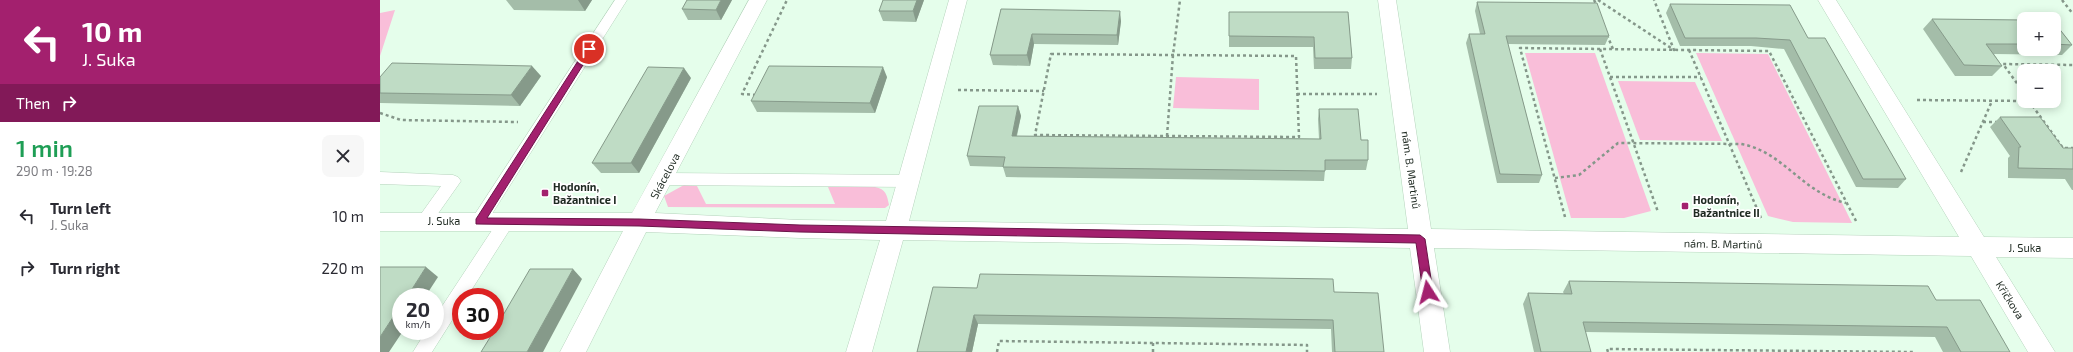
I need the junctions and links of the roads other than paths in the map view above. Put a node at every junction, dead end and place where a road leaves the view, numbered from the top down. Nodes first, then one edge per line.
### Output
1 (621, 0) edge
2 (758, 0) edge
3 (958, 0) edge
4 (1386, 0) edge
5 (1827, 0) edge
6 (380, 178) edge
7 (664, 179) junction
8 (909, 181) junction
9 (479, 221) junction
10 (380, 222) edge
11 (424, 222) junction
12 (506, 222) junction
13 (639, 222) junction
14 (895, 229) junction
15 (1420, 239) junction
16 (1977, 248) junction
17 (2073, 248) edge
18 (422, 352) edge
19 (573, 352) edge
20 (859, 352) edge
21 (1437, 352) edge
22 (2042, 352) edge

1 - 9 lane
2 - 7 street, Skácelova
3 - 8 street
4 - 15 street, nám. B. Martinů
5 - 16 street
6 - 11 lane
7 - 8 lane
7 - 13 street, Skácelova
8 - 14 street
9 - 11 street, J. Suka
9 - 12 street, J. Suka
10 - 11 street, J. Suka
12 - 13 street, J. Suka
12 - 18 lane
13 - 14 street, J. Suka
13 - 19 street, Skácelova
14 - 15 street, J. Suka
14 - 20 street
15 - 16 street, nám. B. Martinů
15 - 21 street
16 - 17 street, J. Suka
16 - 22 street, Křičkova

